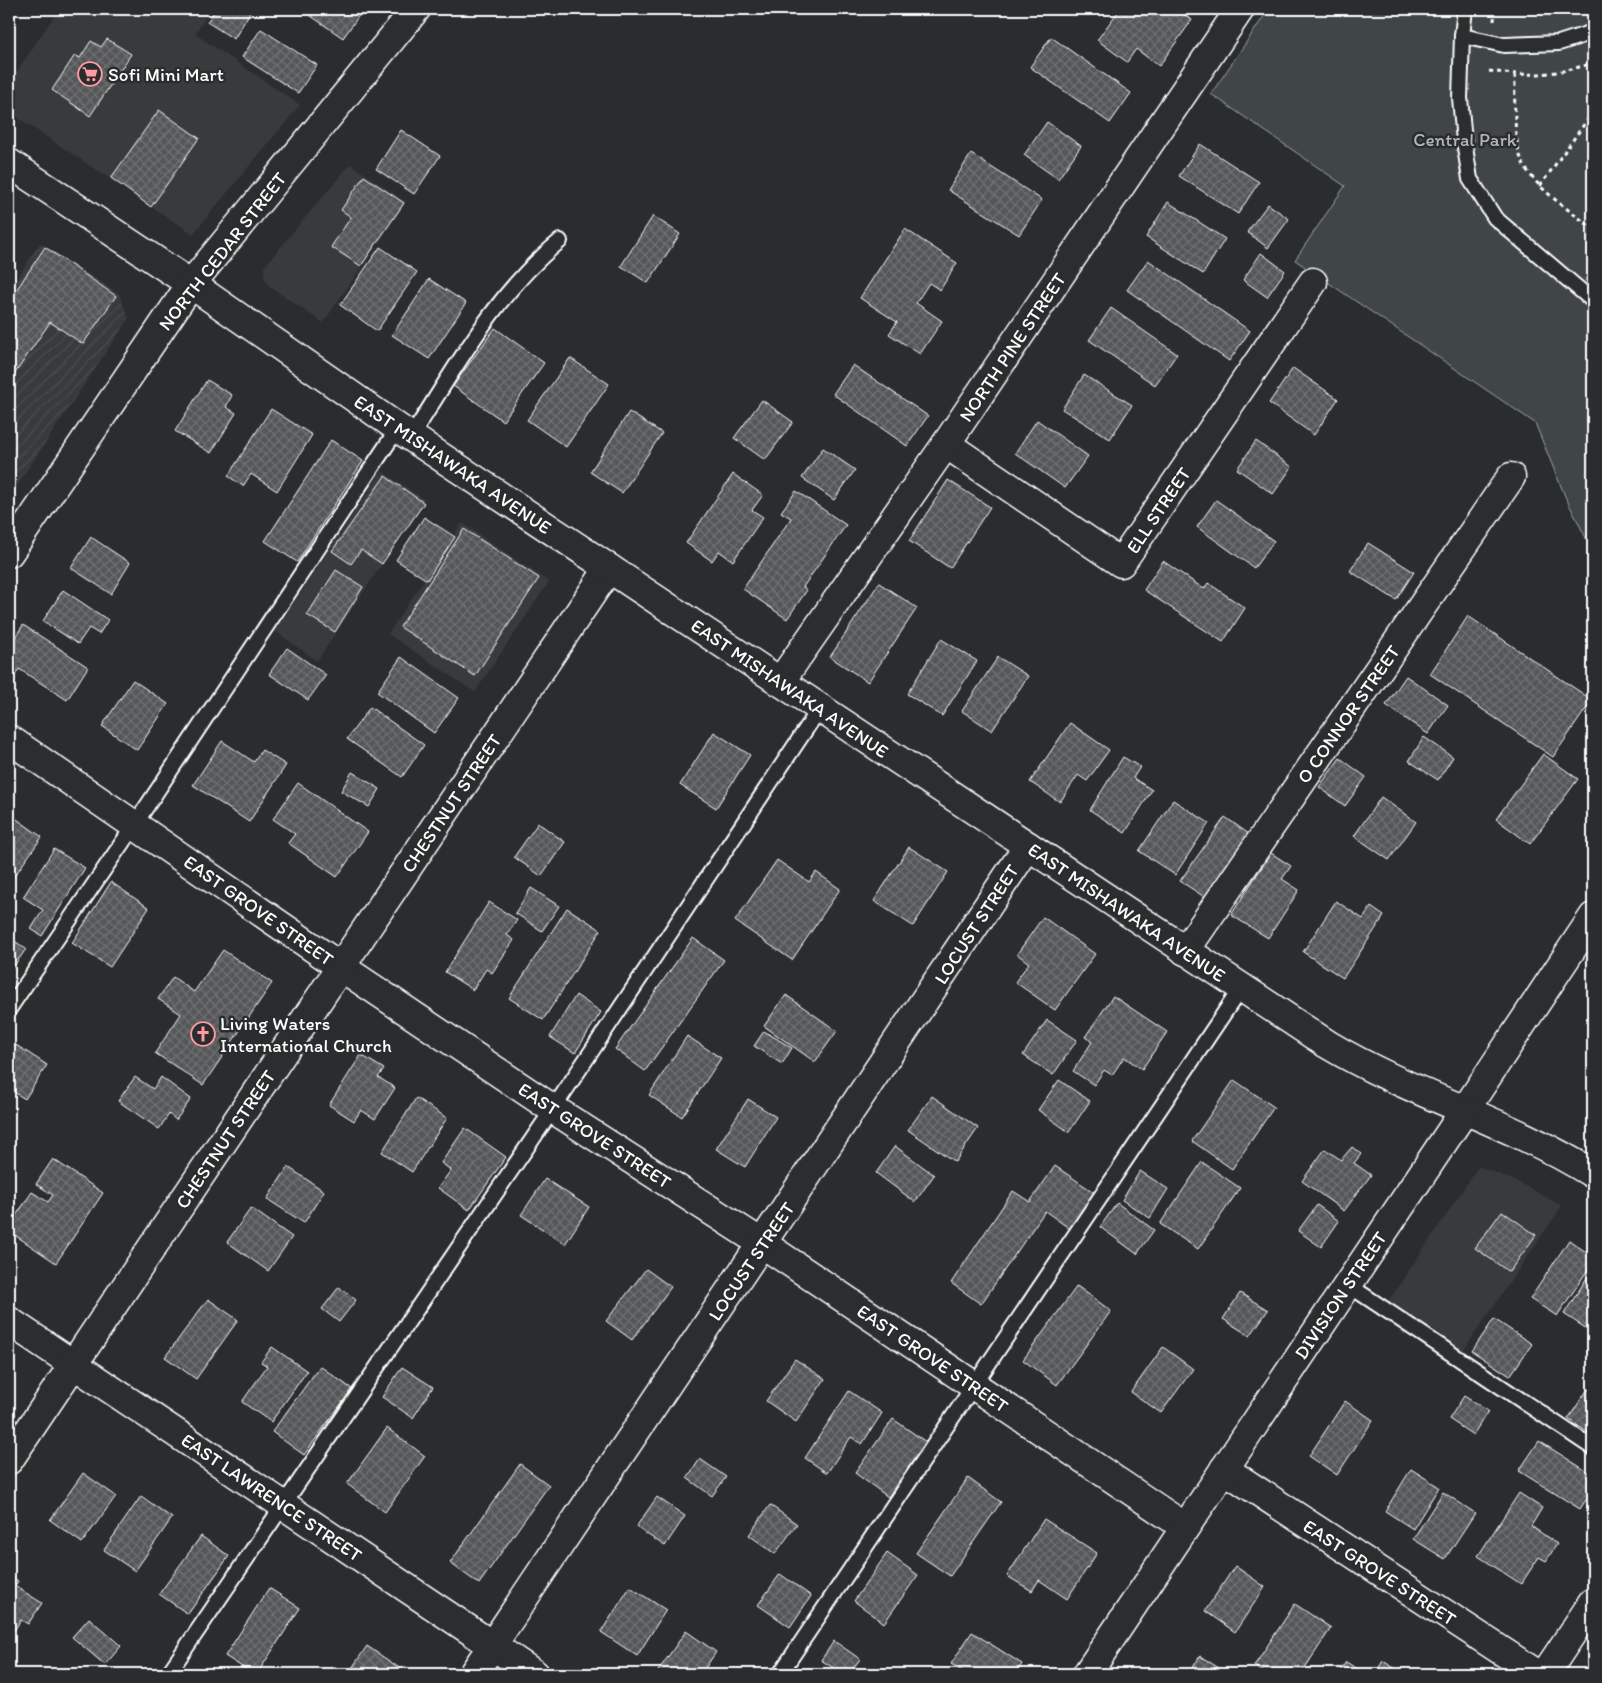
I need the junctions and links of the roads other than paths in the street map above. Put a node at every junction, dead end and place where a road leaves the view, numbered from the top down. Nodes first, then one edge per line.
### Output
1 (416, 9) edge
2 (1240, 9) edge
3 (1465, 9) edge
4 (1593, 32) edge
5 (1462, 36) junction
6 (9, 163) edge
7 (560, 241) dead end
8 (1313, 282) dead end
9 (191, 284) junction
10 (1593, 301) edge
11 (405, 433) junction
12 (946, 444) junction
13 (1511, 477) dead end
14 (9, 554) edge
15 (609, 568) junction
16 (780, 682) junction
17 (820, 708) junction
18 (9, 738) edge
19 (135, 824) junction
20 (1028, 846) junction
21 (1593, 917) edge
22 (1185, 951) junction
23 (341, 967) junction
24 (1241, 988) junction
25 (9, 1009) edge
26 (553, 1109) junction
27 (1465, 1110) junction
28 (1593, 1174) edge
29 (763, 1244) junction
30 (1347, 1284) junction
31 (9, 1321) edge
32 (73, 1364) junction
33 (972, 1385) junction
34 (1593, 1448) edge
35 (9, 1460) edge
36 (1224, 1469) junction
37 (283, 1504) junction
38 (1185, 1527) junction
39 (1593, 1602) edge
40 (492, 1645) junction
41 (1095, 1672) edge
42 (168, 1674) edge
43 (473, 1674) edge
44 (536, 1674) edge
45 (780, 1674) edge
46 (1537, 1674) edge
47 (1545, 1674) edge

1 - 9 street, NORTH CEDAR STREET
2 - 12 street, NORTH PINE STREET
3 - 5 lane
4 - 5 lane
5 - 10 lane
6 - 9 street, EAST MISHAWAKA AVENUE
7 - 11 lane
8 - 12 street, ELL STREET
9 - 11 street, EAST MISHAWAKA AVENUE
9 - 14 street, NORTH CEDAR STREET
11 - 15 street, EAST MISHAWAKA AVENUE
11 - 19 lane
12 - 16 street, NORTH PINE STREET
13 - 22 street, O CONNOR STREET
15 - 16 street, EAST MISHAWAKA AVENUE
15 - 23 street, CHESTNUT STREET
16 - 17 street, EAST MISHAWAKA AVENUE
17 - 20 street, EAST MISHAWAKA AVENUE
17 - 26 lane
18 - 19 street, EAST GROVE STREET
19 - 23 street, EAST GROVE STREET
19 - 25 lane
20 - 22 street, EAST MISHAWAKA AVENUE
20 - 29 street, LOCUST STREET
21 - 27 street, DIVISION STREET
22 - 24 street, EAST MISHAWAKA AVENUE
23 - 26 street, EAST GROVE STREET
23 - 32 street, CHESTNUT STREET
24 - 27 street, EAST MISHAWAKA AVENUE
24 - 33 lane
26 - 29 street, EAST GROVE STREET
26 - 37 lane
27 - 28 street, EAST MISHAWAKA AVENUE
27 - 30 street, DIVISION STREET
29 - 33 street, EAST GROVE STREET
29 - 40 street, LOCUST STREET
30 - 34 lane
30 - 36 street, DIVISION STREET
31 - 32 street, EAST LAWRENCE STREET
32 - 35 street, CHESTNUT STREET
32 - 37 street, EAST LAWRENCE STREET
33 - 38 street, EAST GROVE STREET
33 - 45 lane
36 - 38 street, DIVISION STREET
36 - 46 street, EAST GROVE STREET
37 - 40 street, EAST LAWRENCE STREET
37 - 42 lane
38 - 41 street, DIVISION STREET
39 - 47 street
40 - 43 street, LOCUST STREET
40 - 44 street, EAST LAWRENCE STREET

